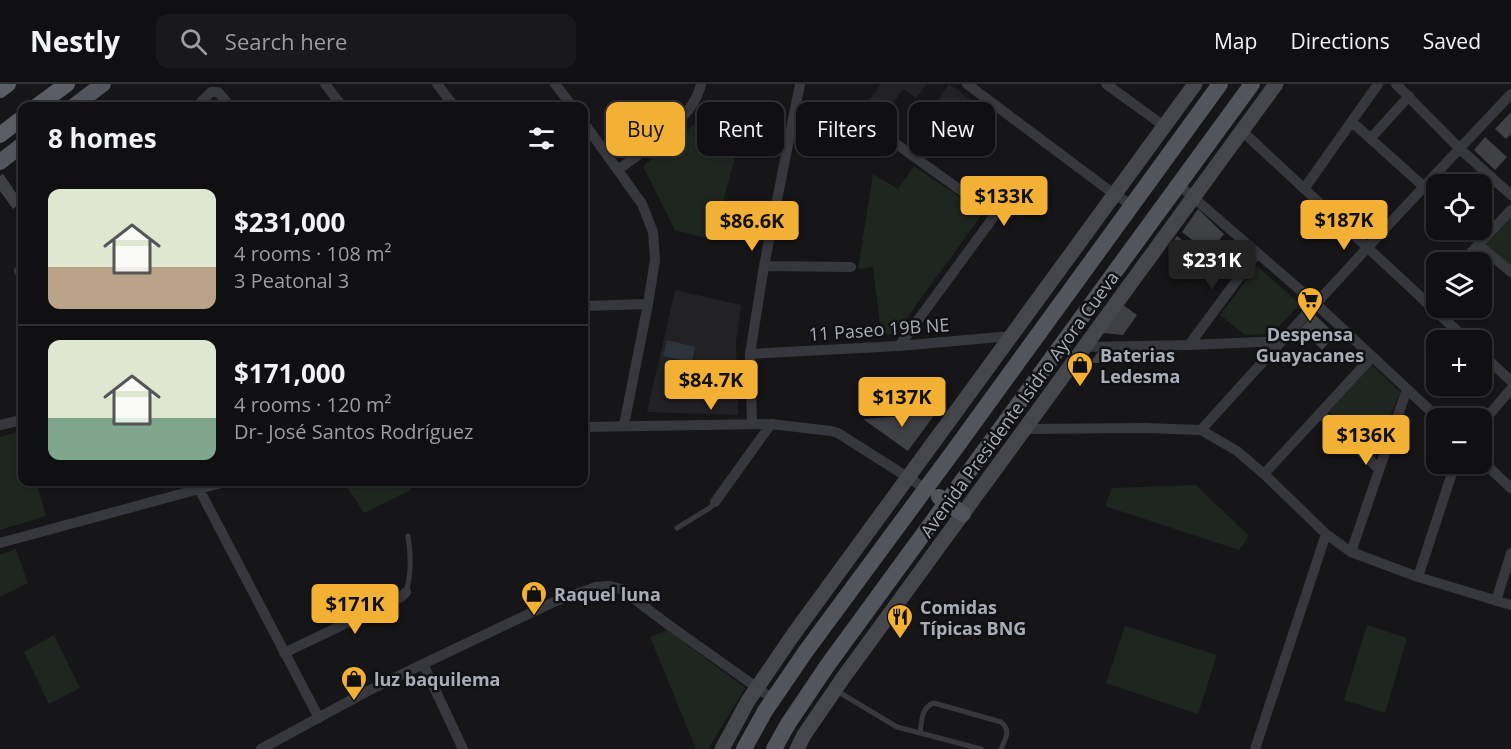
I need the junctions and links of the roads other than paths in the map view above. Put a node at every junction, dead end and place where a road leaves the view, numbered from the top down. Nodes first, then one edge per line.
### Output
1 (8, 84) edge
2 (67, 84) edge
3 (103, 84) edge
4 (325, 84) edge
5 (437, 84) edge
6 (555, 84) edge
7 (700, 84) edge
8 (800, 84) edge
9 (967, 84) edge
10 (1106, 84) edge
11 (1195, 84) edge
12 (1220, 84) edge
13 (1252, 84) edge
14 (1276, 84) edge
15 (1378, 84) edge
16 (1396, 84) edge
17 (0, 90) edge
18 (1511, 94) edge
19 (1409, 96) junction
20 (43, 102) edge
21 (80, 102) edge
22 (201, 102) edge
23 (227, 102) edge
24 (339, 102) edge
25 (451, 102) edge
26 (569, 102) edge
27 (18, 121) edge
28 (1352, 122) junction
29 (1164, 126) junction
30 (588, 129) edge
31 (1242, 131) junction
32 (0, 135) edge
33 (1371, 138) junction
34 (897, 144) edge
35 (1459, 148) junction
36 (18, 149) edge
37 (0, 162) edge
38 (618, 170) junction
39 (1179, 185) junction
40 (1423, 186) junction
41 (1304, 189) junction
42 (1114, 194) junction
43 (1511, 195) edge
44 (1193, 198) junction
45 (1132, 206) junction
46 (1511, 210) edge
47 (1479, 245) junction
48 (1368, 247) junction
49 (1472, 252) edge
50 (1257, 253) junction
51 (764, 266) junction
52 (851, 267) dead end
53 (1511, 272) edge
54 (1425, 302) joint
55 (1315, 303) junction
56 (648, 304) junction
57 (588, 306) edge
58 (1456, 330) edge
59 (1011, 336) junction
60 (1281, 341) junction
61 (1189, 345) junction
62 (899, 346) junction
63 (1085, 346) junction
64 (750, 354) junction
65 (1372, 357) junction
66 (1492, 363) edge
67 (1511, 381) edge
68 (1407, 389) junction
69 (1511, 389) edge
70 (1427, 408) edge
71 (1492, 411) edge
72 (1320, 413) junction
73 (18, 421) edge
74 (752, 424) junction
75 (771, 424) junction
76 (0, 425) edge
77 (624, 425) junction
78 (588, 427) edge
79 (1025, 429) junction
80 (1202, 430) junction
81 (955, 449) junction
82 (1380, 470) junction
83 (1492, 470) edge
84 (1264, 474) junction
85 (1452, 474) edge
86 (908, 477) junction
87 (210, 486) edge
88 (1511, 488) edge
89 (199, 489) junction
90 (926, 489) junction
91 (715, 502) joint
92 (946, 503) junction
93 (963, 514) junction
94 (676, 528) dead end
95 (1326, 534) junction
96 (408, 536) dead end
97 (0, 543) edge
98 (1351, 552) junction
99 (1511, 553) edge
100 (1418, 577) junction
101 (406, 592) joint
102 (1496, 601) junction
103 (1511, 605) edge
104 (284, 653) junction
105 (423, 664) junction
106 (756, 688) junction
107 (835, 690) junction
108 (773, 699) junction
109 (319, 718) junction
110 (920, 733) junction
111 (261, 749) edge
112 (463, 749) edge
113 (722, 749) edge
114 (744, 749) edge
115 (774, 749) edge
116 (797, 749) edge
117 (981, 749) edge
118 (1001, 749) edge
119 (1255, 749) edge

1 - 17 highway
2 - 20 highway
3 - 21 main road
4 - 24 street
5 - 25 street
6 - 26 street
7 - 38 street
8 - 51 street
9 - 42 street
10 - 29 street
11 - 29 main road
12 - 45 main road, Avenida Presidente Isidro Ayora Cueva
13 - 39 main road, Avenida Presidente Isidro Ayora Cueva
14 - 31 main road, Avenida Presidente Isidro Ayora Cueva
15 - 28 street
16 - 19 street
18 - 35 street
19 - 33 street
19 - 35 street
22 - 23 street
27 - 32 highway
28 - 33 street
28 - 41 street
29 - 42 main road
30 - 38 street
31 - 41 street
31 - 44 main road, Avenida Presidente Isidro Ayora Cueva
33 - 40 street
34 - 62 street
35 - 40 street
35 - 43 street
36 - 37 main road
38 - 56 street
39 - 44 street
39 - 92 main road, Avenida Presidente Isidro Ayora Cueva
40 - 48 street
41 - 48 street
42 - 45 street
42 - 59 main road
44 - 50 street
44 - 63 main road, Avenida Presidente Isidro Ayora Cueva
45 - 81 main road, Avenida Presidente Isidro Ayora Cueva
46 - 47 street
47 - 49 street
47 - 53 street
48 - 54 street
48 - 55 street
50 - 55 street
50 - 61 street
51 - 52 street
51 - 64 street
54 - 58 street
55 - 60 street
55 - 65 street
56 - 57 street
56 - 77 street
59 - 62 street, 11 Paseo 19B NE
59 - 86 main road
60 - 61 street
60 - 80 street
61 - 63 street
62 - 64 street, 11 Paseo 19B NE
63 - 79 main road, Avenida Presidente Isidro Ayora Cueva
64 - 74 street
65 - 68 street
65 - 72 street
66 - 67 street
68 - 70 street
68 - 82 street
69 - 71 street
72 - 82 street
72 - 84 street
73 - 76 street
74 - 75 street
74 - 77 street
75 - 86 street
75 - 91 street
77 - 78 street
79 - 80 street
79 - 93 main road, Avenida Presidente Isidro Ayora Cueva
80 - 84 street
81 - 90 main road, Avenida Presidente Isidro Ayora Cueva
81 - 92 main road
82 - 98 street
83 - 88 street
84 - 95 street
85 - 100 street
86 - 90 street
86 - 106 main road
87 - 89 street
89 - 97 street
89 - 104 street
90 - 108 main road, Avenida Presidente Isidro Ayora Cueva
91 - 94 lane
92 - 93 main road
92 - 115 main road, Avenida Presidente Isidro Ayora Cueva
93 - 107 main road, Avenida Presidente Isidro Ayora Cueva
95 - 98 street
95 - 119 street
96 - 101 lane
98 - 100 street
99 - 102 street
100 - 102 street
101 - 104 street
102 - 103 street
104 - 109 street
105 - 106 street
105 - 109 street
105 - 112 street
106 - 108 street
106 - 113 main road
107 - 110 lane
107 - 116 main road, Avenida Presidente Isidro Ayora Cueva
108 - 114 main road, Avenida Presidente Isidro Ayora Cueva
109 - 111 street
110 - 117 lane
110 - 118 lane

